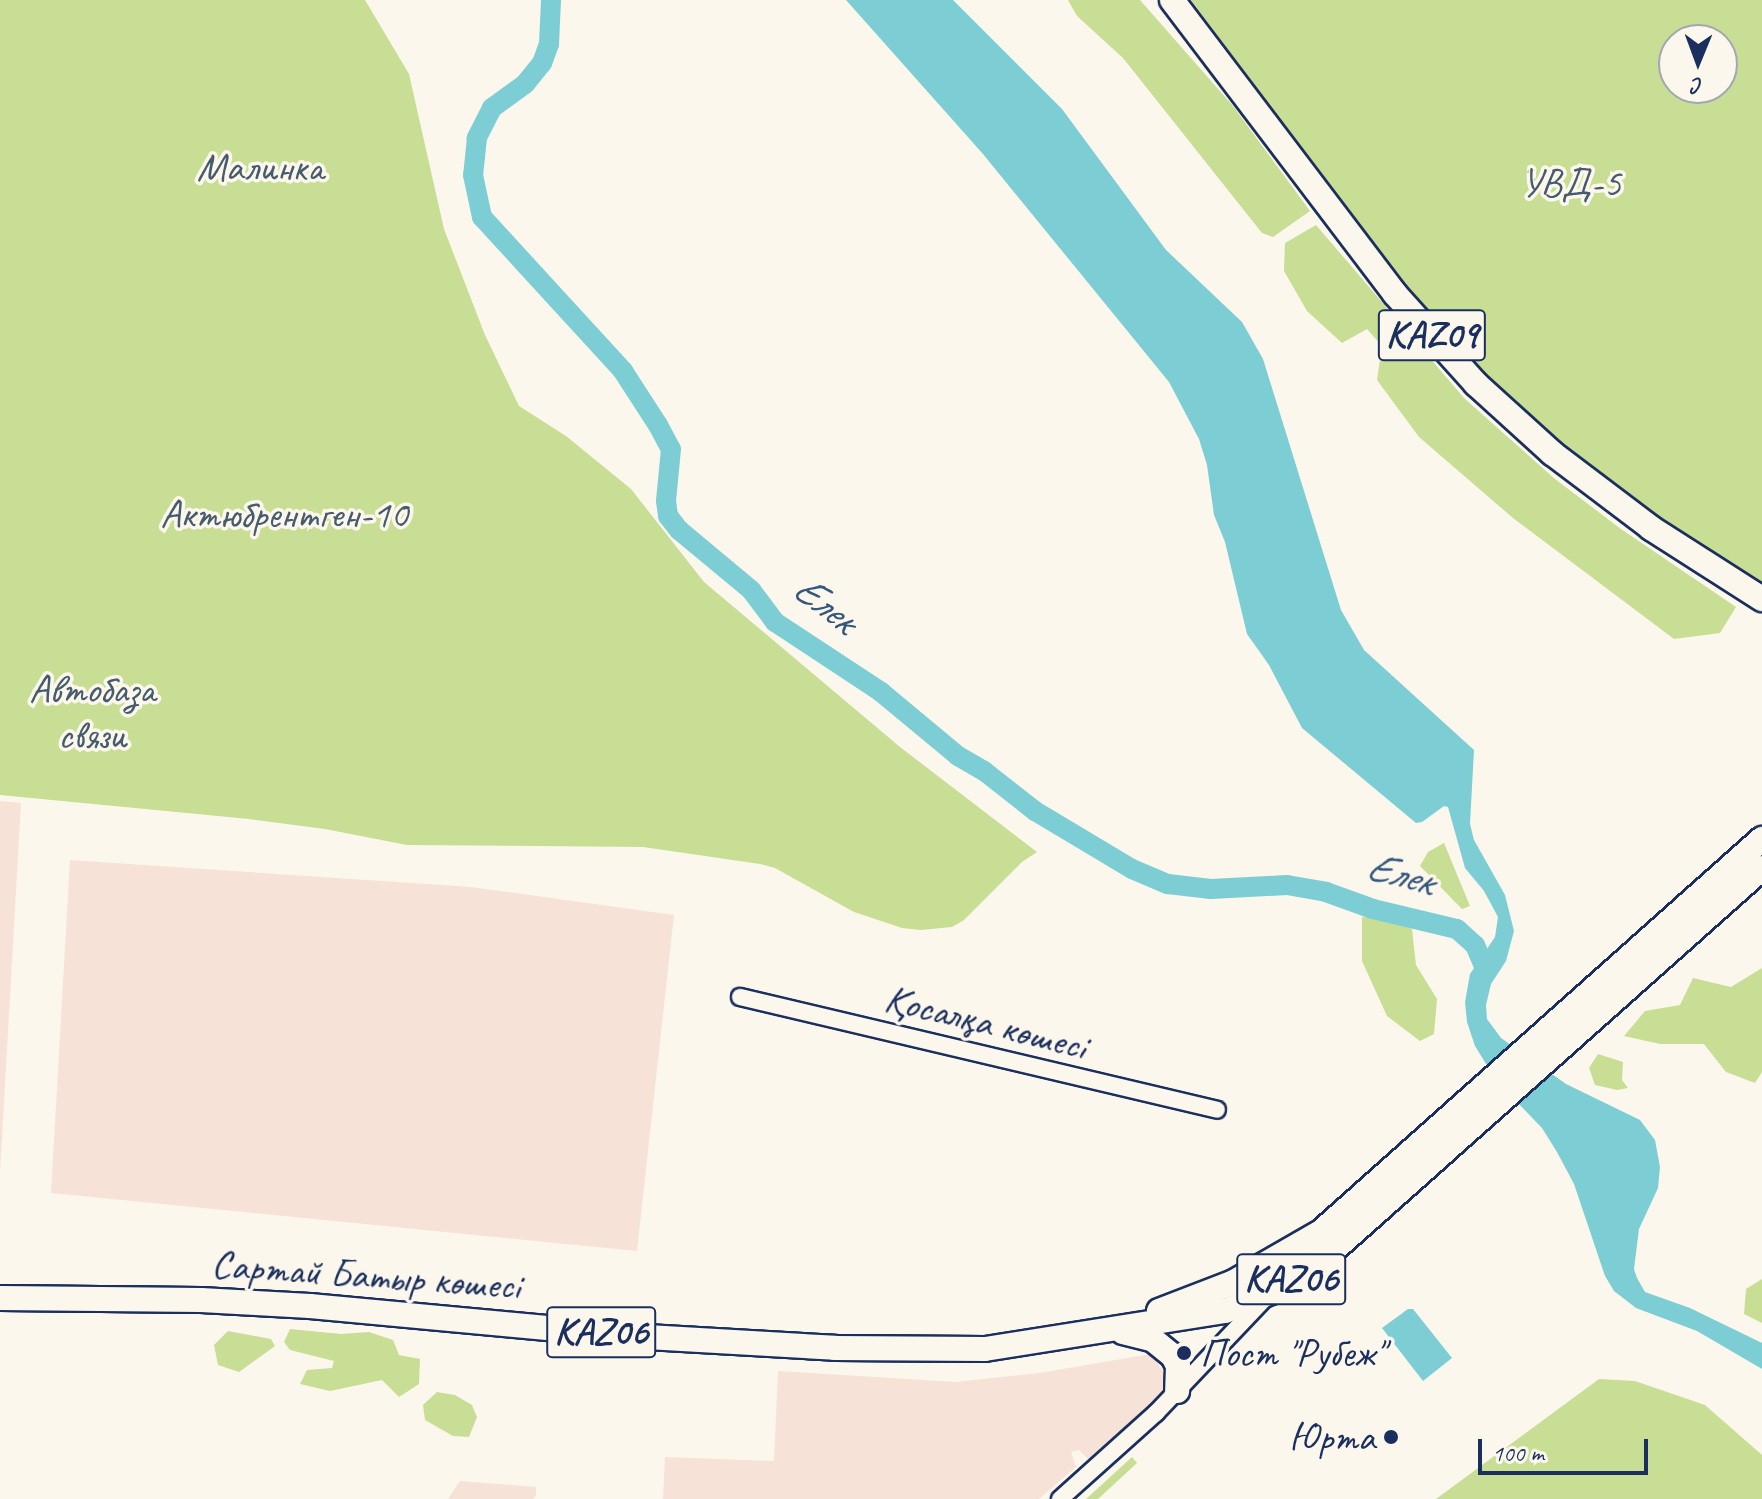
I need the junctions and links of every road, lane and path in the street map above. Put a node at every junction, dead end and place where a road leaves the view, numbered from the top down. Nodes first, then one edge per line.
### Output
1 (1172, 0) edge
2 (1762, 599) edge
3 (1762, 839) edge
4 (1762, 868) edge
5 (1684, 923) junction
6 (740, 997) dead end
7 (1217, 1110) dead end
8 (1431, 1149) junction
9 (1321, 1232) junction
10 (1271, 1292) junction
11 (0, 1298) edge
12 (1109, 1330) junction
13 (1177, 1391) junction
14 (1060, 1499) edge

1 - 2 highway, KAZ09
3 - 5 highway, KАZ06
4 - 5 highway, KАZ06
5 - 8 highway, KАZ06
6 - 7 street, Қосалқа көшесі
8 - 9 highway, KАZ06
8 - 10 highway, KАZ06
9 - 10 street
9 - 12 highway, KАZ06
10 - 12 highway, KАZ06
10 - 13 street
11 - 12 highway, Сартай Батыр көшесі / KАZ06
12 - 13 highway
13 - 14 street

